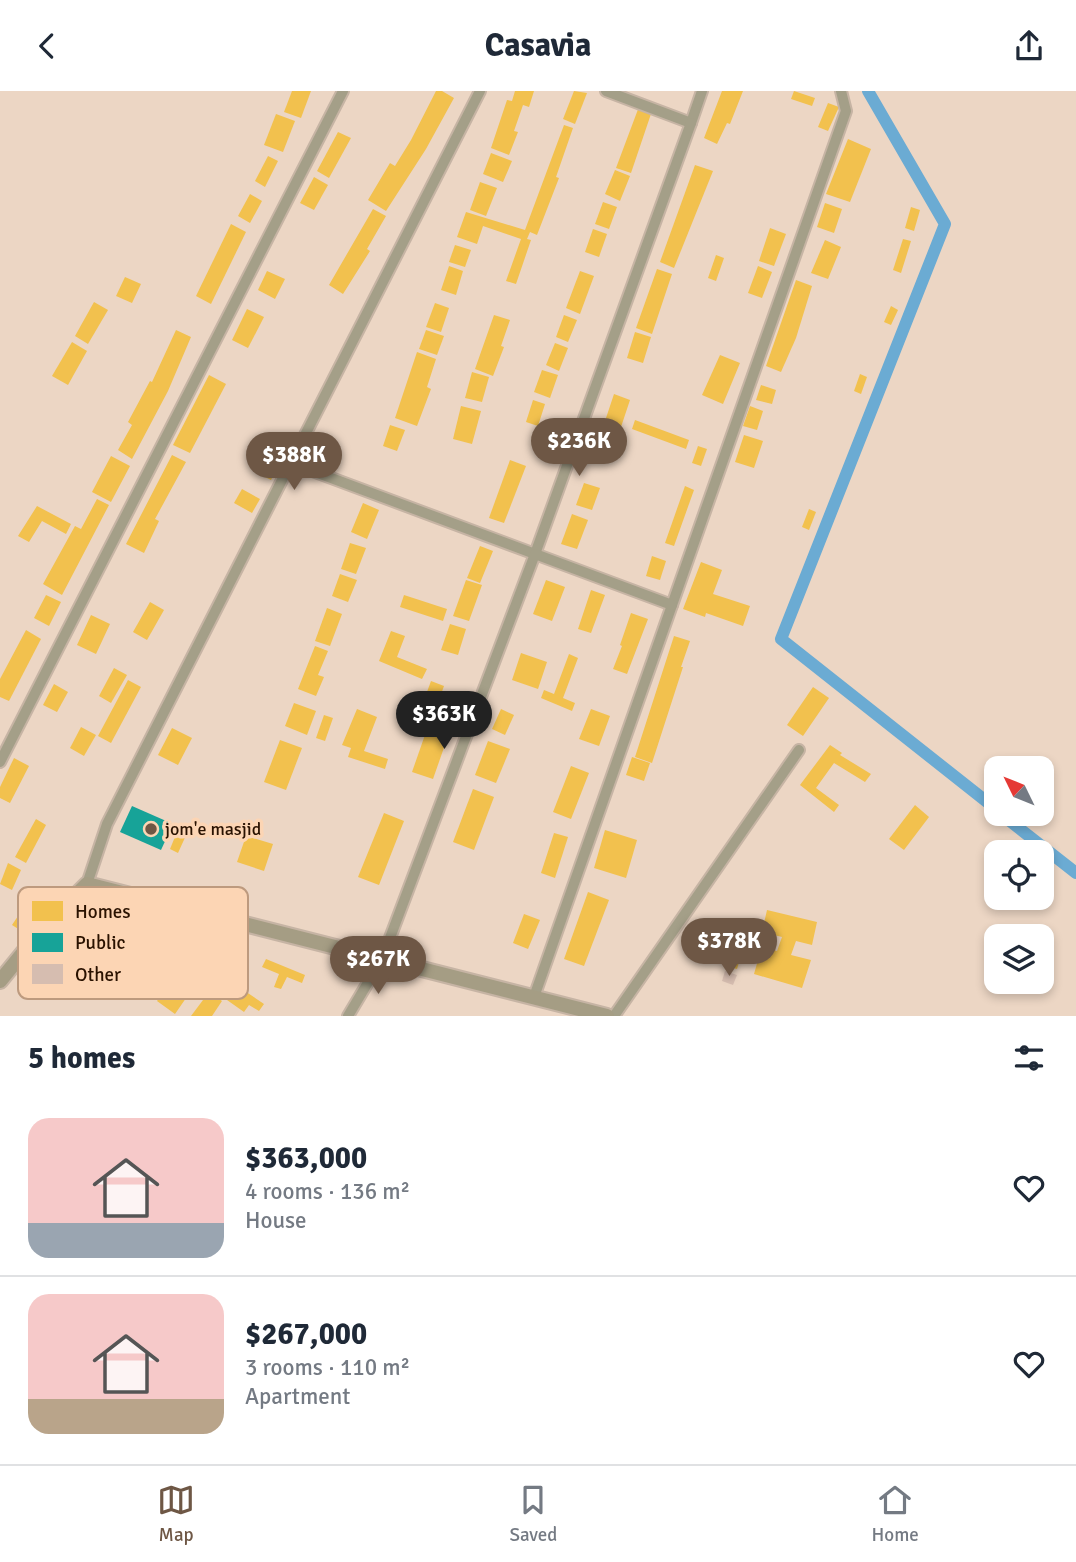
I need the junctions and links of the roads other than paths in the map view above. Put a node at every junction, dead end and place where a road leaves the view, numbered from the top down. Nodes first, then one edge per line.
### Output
1 (343, 91) edge
2 (480, 91) edge
3 (606, 91) edge
4 (702, 91) edge
5 (841, 91) edge
6 (691, 123) junction
7 (291, 463) junction
8 (535, 554) junction
9 (673, 605) junction
10 (799, 750) dead end
11 (0, 762) edge
12 (88, 884) junction
13 (85, 887) edge
14 (100, 887) edge
15 (248, 925) edge
16 (18, 959) edge
17 (382, 959) junction
18 (0, 981) edge
19 (534, 997) junction
20 (348, 1016) edge
21 (607, 1016) edge
22 (614, 1016) edge

1 - 11 street
2 - 7 street
3 - 6 street
4 - 6 street
5 - 9 street
6 - 8 street
7 - 8 street
7 - 12 street
8 - 9 street
8 - 17 street
9 - 19 street
10 - 22 street
12 - 13 street
12 - 14 street
15 - 17 street
16 - 18 street
17 - 19 street
17 - 20 street
19 - 21 street

